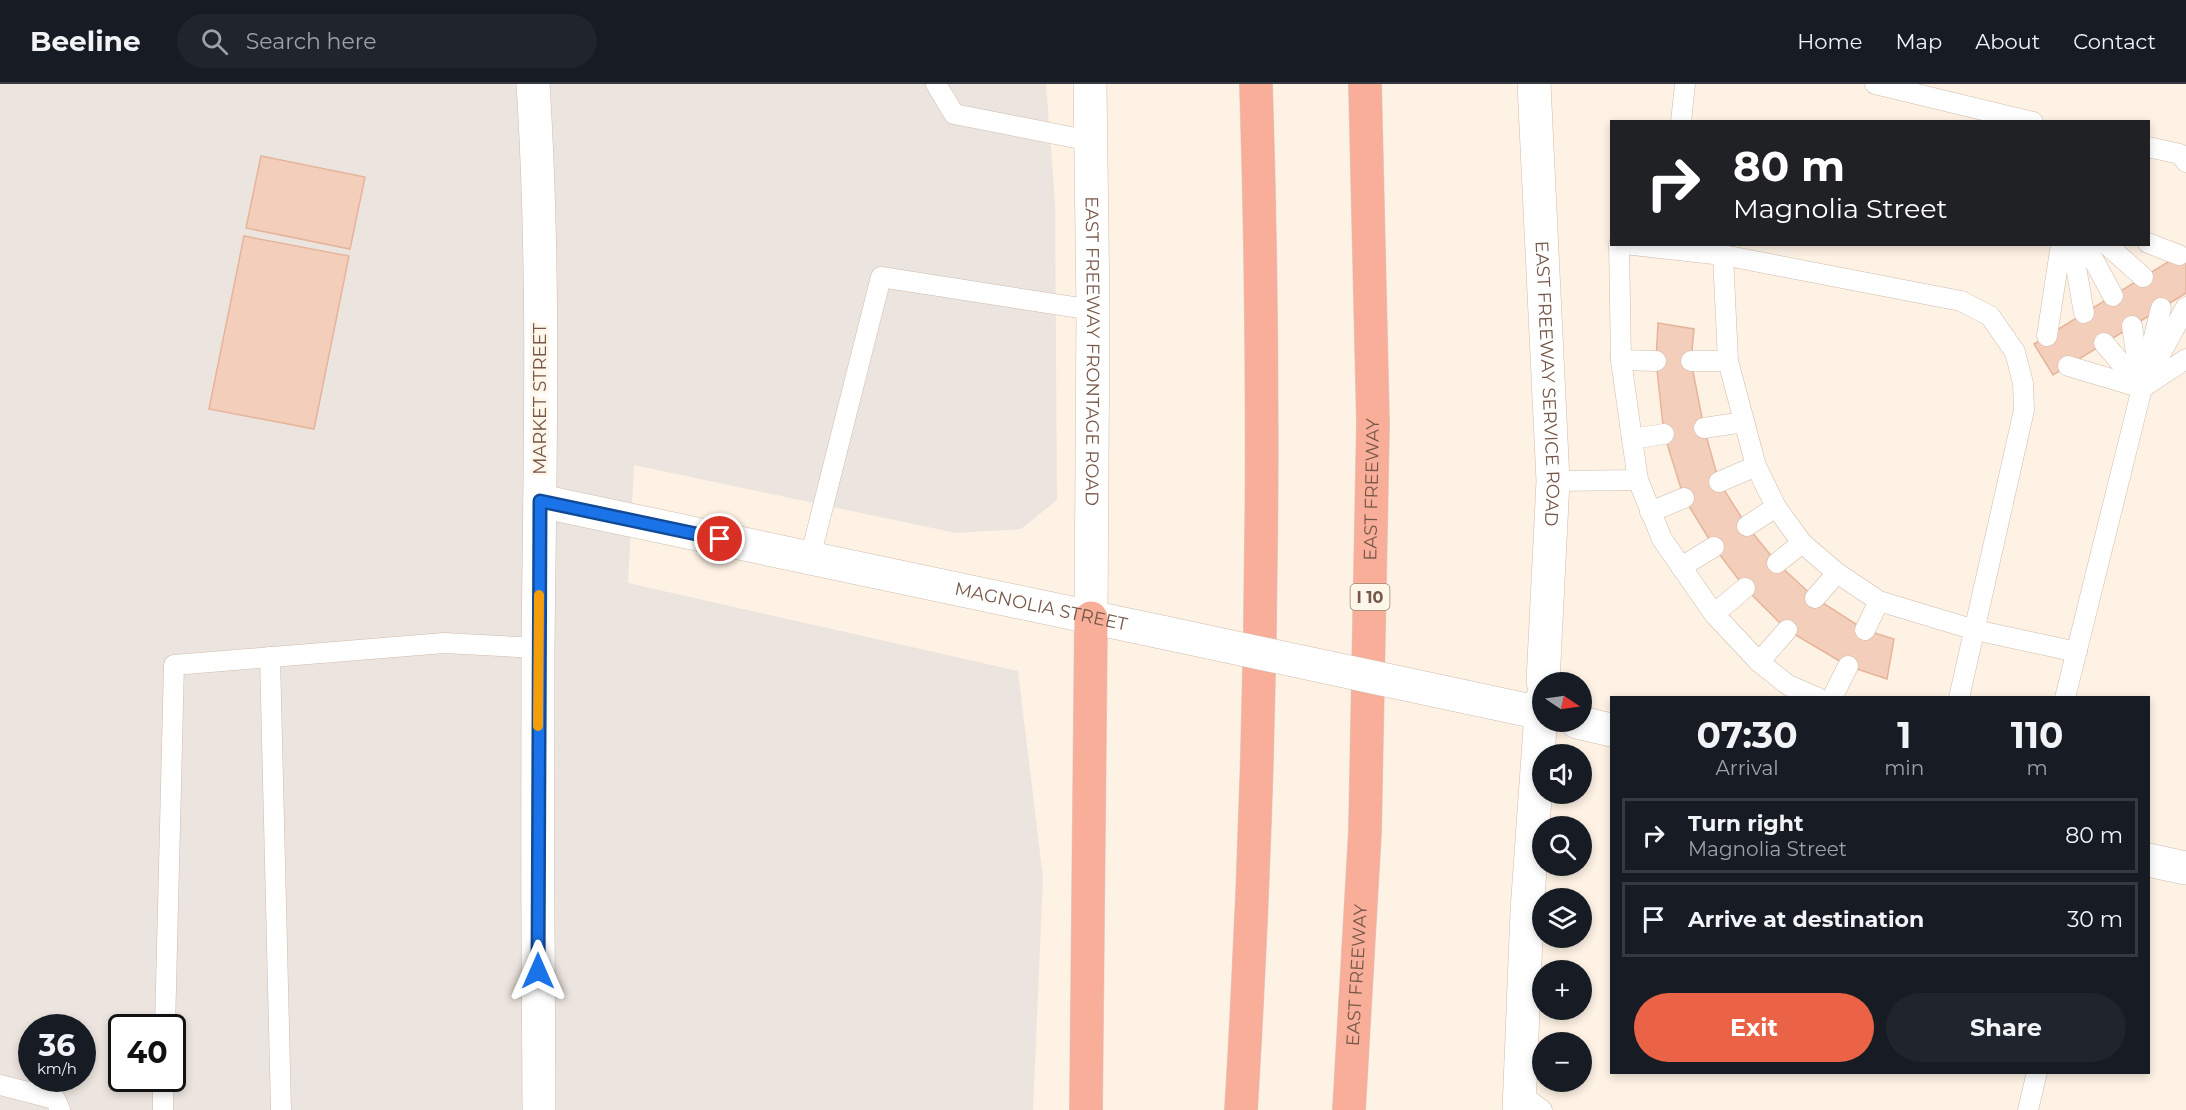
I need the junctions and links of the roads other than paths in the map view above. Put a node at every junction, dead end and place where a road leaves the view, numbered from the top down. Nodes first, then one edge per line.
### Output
1 (533, 84) edge
2 (936, 84) edge
3 (1090, 84) edge
4 (1256, 84) edge
5 (1365, 84) edge
6 (1534, 84) edge
7 (1685, 84) edge
8 (1875, 84) edge
9 (1681, 120) edge
10 (2022, 120) edge
11 (1091, 141) junction
12 (2150, 147) edge
13 (2186, 162) edge
14 (2150, 244) edge
15 (1619, 246) edge
16 (1654, 246) edge
17 (2061, 246) edge
18 (2072, 246) edge
19 (2086, 246) edge
20 (2108, 246) edge
21 (1669, 247) edge
22 (1723, 255) junction
23 (2179, 255) dead end
24 (2143, 277) dead end
25 (2113, 296) dead end
26 (2186, 307) edge
27 (2161, 308) dead end
28 (1093, 310) junction
29 (2084, 313) dead end
30 (2132, 326) dead end
31 (2047, 336) dead end
32 (2104, 343) dead end
33 (2186, 358) edge
34 (1621, 360) junction
35 (1656, 361) dead end
36 (1691, 361) dead end
37 (1728, 361) junction
38 (2068, 366) dead end
39 (2142, 388) junction
40 (1744, 422) junction
41 (1704, 428) dead end
42 (1664, 434) dead end
43 (1632, 439) junction
44 (1756, 466) junction
45 (1638, 480) junction
46 (1553, 481) junction
47 (1719, 482) dead end
48 (1684, 498) dead end
49 (540, 501) junction
50 (1776, 507) junction
51 (1650, 512) junction
52 (1747, 526) dead end
53 (1802, 543) junction
54 (1714, 547) dead end
55 (810, 558) junction
56 (1777, 563) dead end
57 (1681, 567) junction
58 (1837, 573) junction
59 (1746, 588) dead end
60 (1815, 598) dead end
61 (1879, 601) junction
62 (1714, 614) junction
63 (1091, 618) junction
64 (1787, 630) dead end
65 (1865, 630) dead end
66 (1976, 630) junction
67 (538, 648) junction
68 (2077, 652) junction
69 (270, 657) junction
70 (1759, 662) junction
71 (1848, 666) dead end
72 (1543, 672) edge
73 (1786, 691) edge
74 (1809, 696) edge
75 (1833, 696) edge
76 (1960, 696) edge
77 (2066, 696) edge
78 (1532, 711) edge
79 (1592, 726) edge
80 (1610, 730) edge
81 (1541, 732) edge
82 (2150, 860) edge
83 (2186, 868) edge
84 (165, 1014) edge
85 (2037, 1074) edge
86 (0, 1085) edge
87 (164, 1092) edge
88 (1527, 1104) edge
89 (60, 1110) edge
90 (163, 1110) edge
91 (281, 1110) edge
92 (538, 1110) edge
93 (1086, 1110) edge
94 (1241, 1110) edge
95 (1349, 1110) edge
96 (2028, 1110) edge

1 - 49 street, MARKET STREET
2 - 11 lane
3 - 11 street, EAST FREEWAY FRONTAGE ROAD
4 - 94 highway
5 - 95 highway, EAST FREEWAY / I 10
6 - 46 street, EAST FREEWAY SERVICE ROAD
7 - 9 lane
8 - 10 lane
11 - 28 street, EAST FREEWAY FRONTAGE ROAD
12 - 13 lane
14 - 23 lane
15 - 34 lane
16 - 21 lane
17 - 31 lane
18 - 29 lane
19 - 25 lane
20 - 24 lane
21 - 22 lane
22 - 37 lane
22 - 66 lane
26 - 39 lane
27 - 39 lane
28 - 55 lane
28 - 63 street, EAST FREEWAY FRONTAGE ROAD
30 - 39 lane
32 - 39 lane
33 - 39 lane
34 - 35 lane
34 - 43 lane
36 - 37 lane
37 - 40 lane
38 - 39 lane
39 - 68 lane
40 - 41 lane
40 - 44 lane
42 - 43 lane
43 - 45 lane
44 - 47 lane
44 - 50 lane
45 - 46 lane
45 - 51 lane
46 - 72 street, EAST FREEWAY SERVICE ROAD
48 - 51 lane
49 - 55 street, MAGNOLIA STREET
49 - 67 street, MARKET STREET
50 - 52 lane
50 - 53 lane
51 - 57 lane
53 - 56 lane
53 - 58 lane
54 - 57 lane
55 - 63 street, MAGNOLIA STREET
57 - 62 lane
58 - 60 lane
58 - 61 lane
59 - 62 lane
61 - 65 lane
61 - 66 lane
62 - 70 lane
63 - 78 street, MAGNOLIA STREET, bridge
63 - 93 highway
64 - 70 lane
66 - 68 lane
66 - 76 lane
67 - 69 lane
67 - 92 street, MARKET STREET
68 - 77 lane
69 - 84 lane
69 - 91 lane
70 - 73 lane
71 - 75 lane
73 - 74 lane
79 - 80 street
81 - 88 street
82 - 83 street
85 - 96 lane
86 - 89 lane
87 - 90 lane

